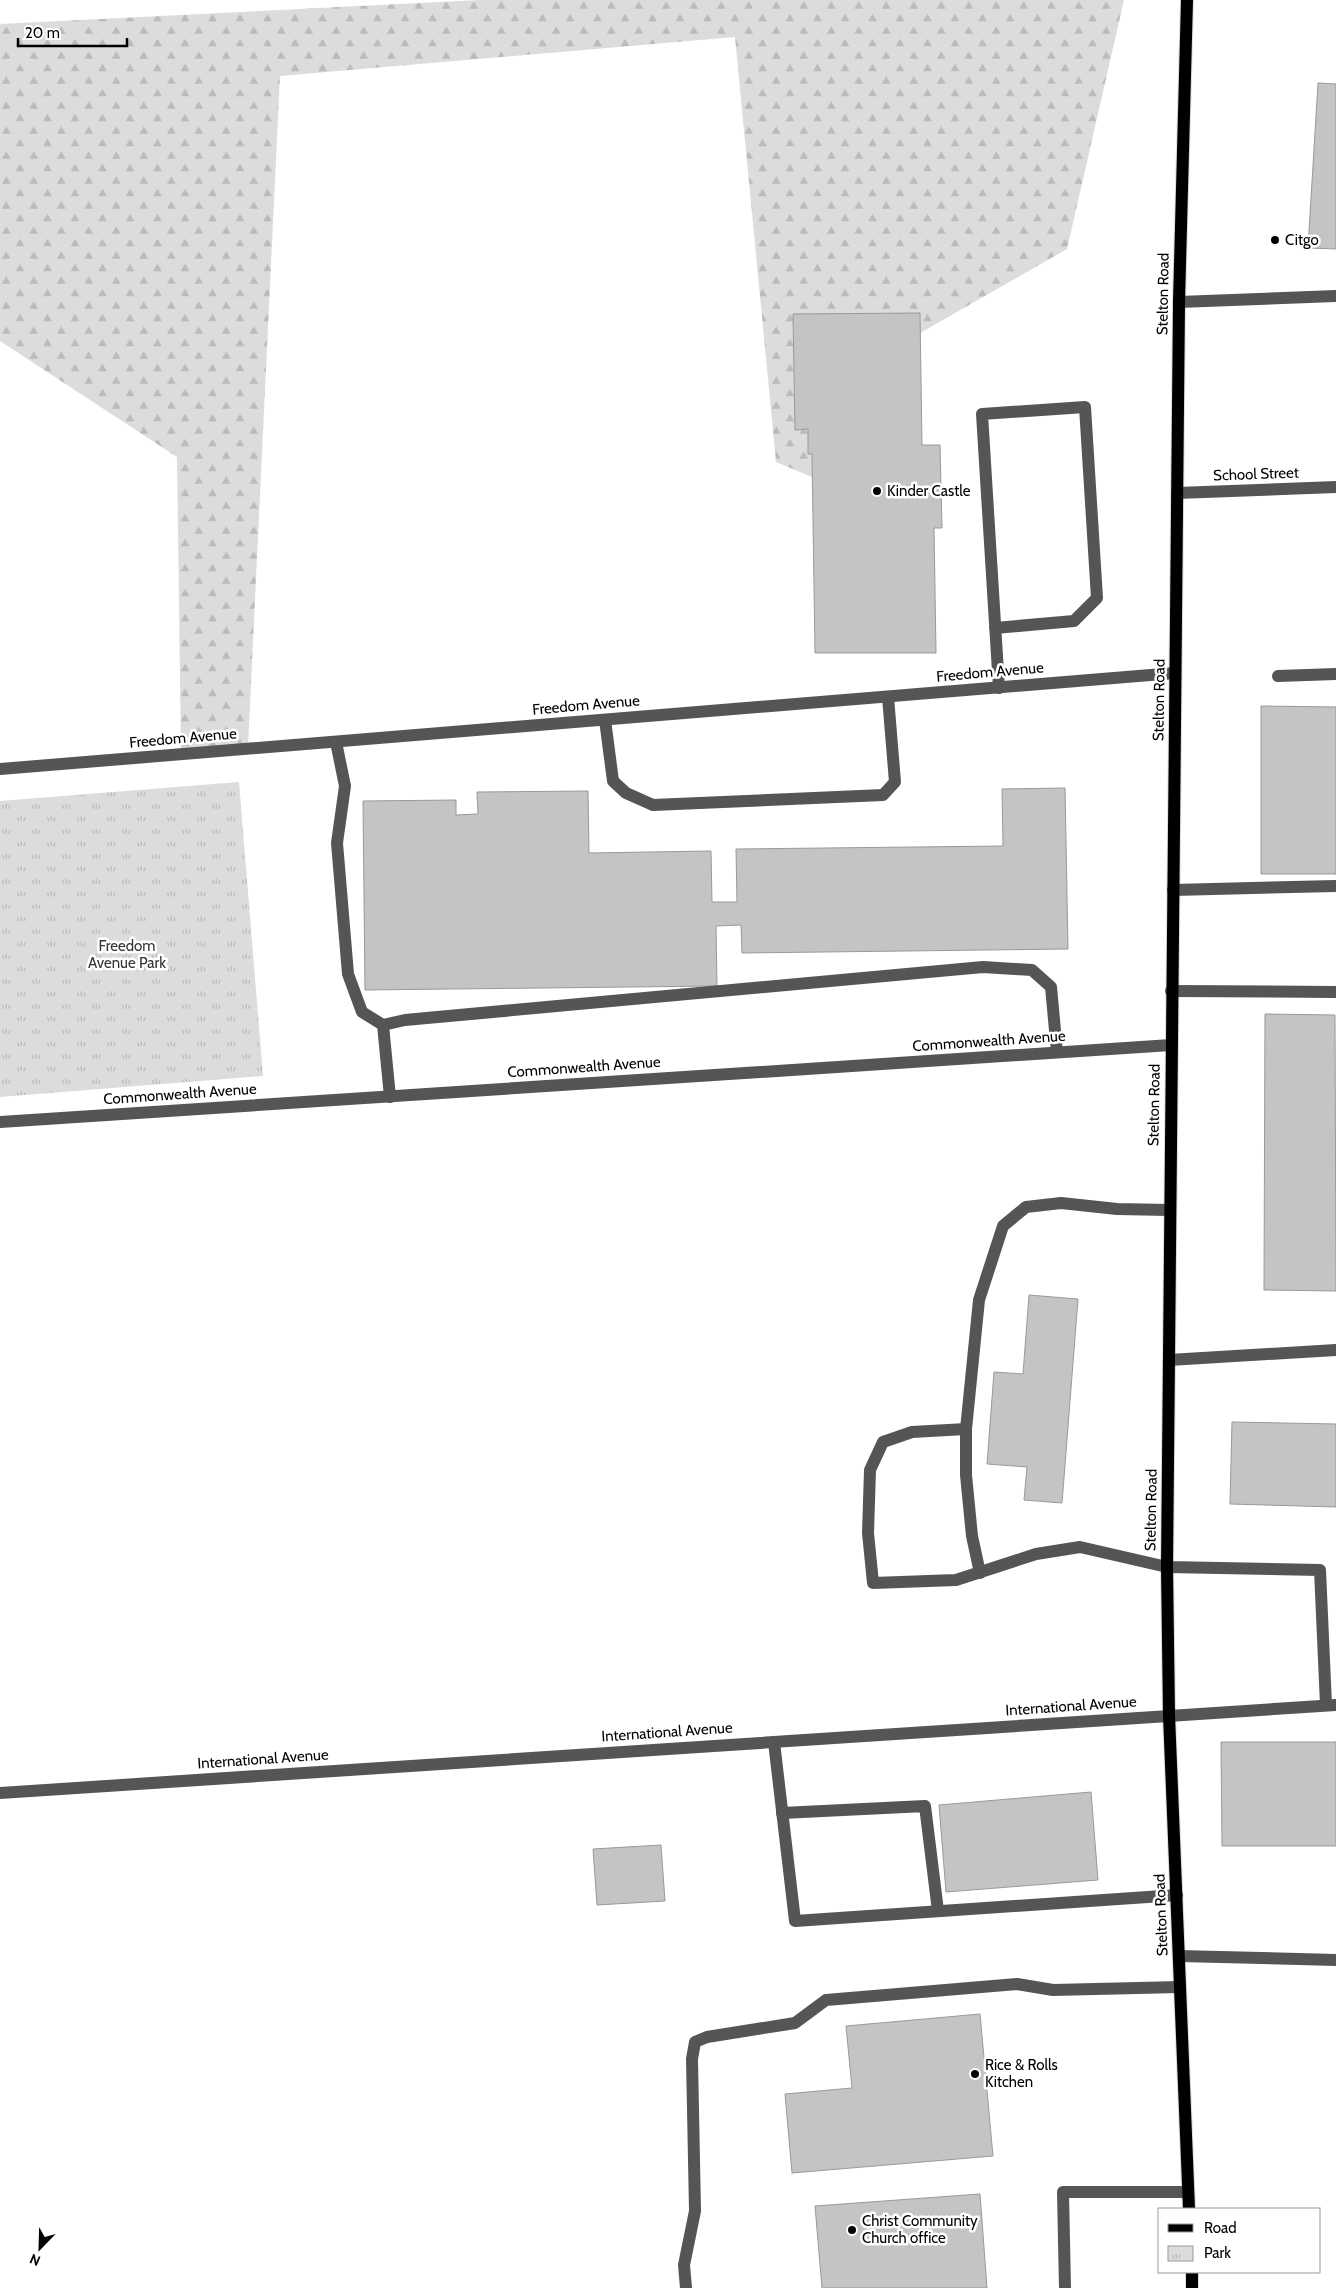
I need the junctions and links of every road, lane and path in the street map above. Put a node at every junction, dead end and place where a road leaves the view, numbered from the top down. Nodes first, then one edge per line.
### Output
1 (1187, 0) edge
2 (1336, 296) edge
3 (1179, 302) junction
4 (1336, 487) edge
5 (1177, 493) junction
6 (995, 628) junction
7 (1175, 673) junction
8 (1336, 674) edge
9 (1278, 676) dead end
10 (999, 688) junction
11 (888, 697) junction
12 (605, 720) junction
13 (336, 742) junction
14 (0, 769) edge
15 (1336, 886) edge
16 (1173, 890) junction
17 (1172, 991) junction
18 (1336, 992) edge
19 (383, 1025) junction
20 (1171, 1045) junction
21 (1057, 1052) junction
22 (390, 1096) junction
23 (0, 1122) edge
24 (1169, 1210) junction
25 (1336, 1350) edge
26 (1169, 1360) junction
27 (966, 1429) junction
28 (1167, 1567) junction
29 (980, 1573) junction
30 (1331, 1705) edge
31 (1170, 1715) junction
32 (774, 1742) junction
33 (0, 1793) edge
34 (782, 1813) junction
35 (1177, 1895) junction
36 (938, 1911) junction
37 (1179, 1956) junction
38 (1336, 1960) edge
39 (1180, 1987) junction
40 (1188, 2192) junction
41 (1189, 2208) edge
42 (1192, 2273) edge
43 (686, 2288) edge
44 (1065, 2288) edge
45 (1192, 2288) edge

1 - 3 main road, Stelton Road
2 - 3 street
3 - 5 main road, Stelton Road
4 - 5 street, School Street
5 - 7 main road, Stelton Road
6 - 6 street
6 - 10 street
7 - 10 street, Freedom Avenue
7 - 16 main road, Stelton Road
8 - 9 street
10 - 11 street, Freedom Avenue
11 - 12 street, Freedom Avenue
11 - 12 street
12 - 13 street, Freedom Avenue
13 - 14 street, Freedom Avenue
13 - 19 street
15 - 16 street
16 - 17 main road, Stelton Road
17 - 18 street
17 - 20 main road, Stelton Road
19 - 21 street
19 - 22 street
20 - 21 street, Commonwealth Avenue
20 - 24 main road, Stelton Road
21 - 22 street, Commonwealth Avenue
22 - 23 street, Commonwealth Avenue
24 - 26 main road, Stelton Road
24 - 27 street
25 - 26 street
26 - 28 main road, Stelton Road
27 - 29 street
27 - 29 street
28 - 29 street
28 - 30 street
28 - 31 main road, Stelton Road
30 - 31 street, International Avenue
31 - 32 street, International Avenue
31 - 35 main road, Stelton Road
32 - 33 street, International Avenue
32 - 34 street
34 - 36 street
34 - 36 street
35 - 36 street
35 - 37 main road, Stelton Road
37 - 38 street
37 - 39 main road, Stelton Road
39 - 40 main road, Stelton Road
39 - 43 street
40 - 41 main road, Stelton Road
40 - 44 street
42 - 45 main road

